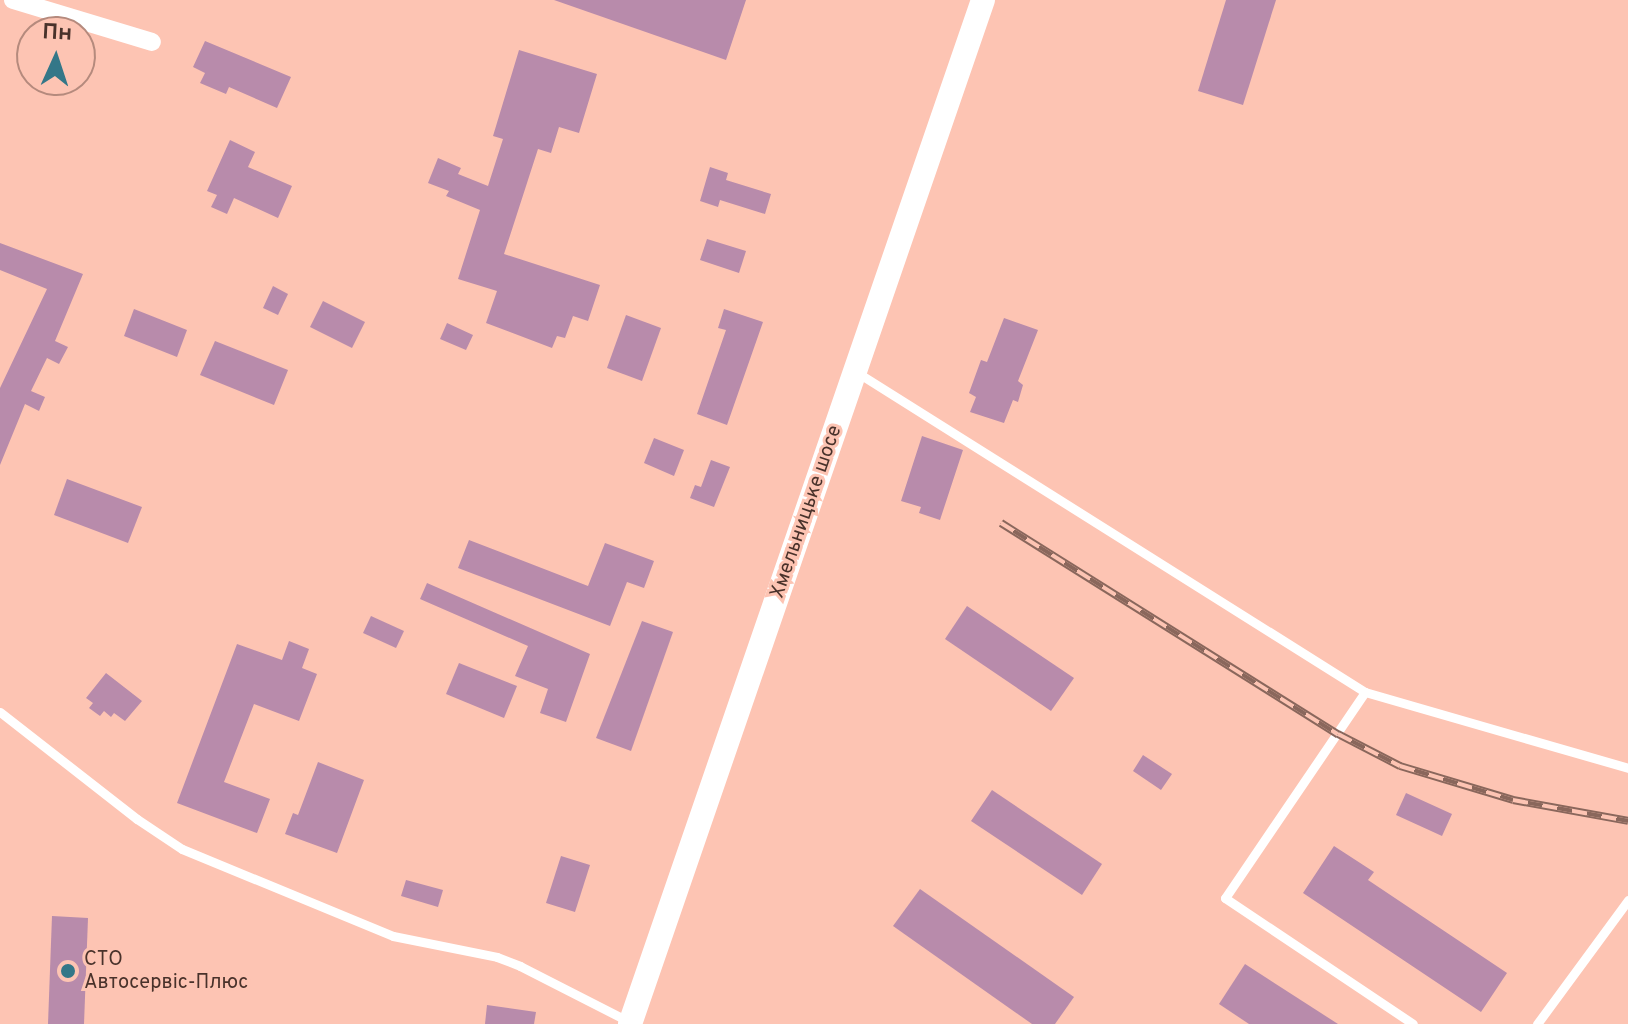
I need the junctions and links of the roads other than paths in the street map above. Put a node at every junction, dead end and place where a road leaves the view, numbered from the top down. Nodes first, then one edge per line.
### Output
1 (13, 0) edge
2 (983, 0) edge
3 (152, 42) dead end
4 (856, 372) junction
5 (1365, 692) junction
6 (0, 712) edge
7 (1628, 768) edge
8 (1628, 900) edge
9 (630, 1023) edge
10 (1413, 1024) edge
11 (1537, 1024) edge

1 - 3 street
2 - 4 street, Хмельницьке шосе
4 - 5 lane
4 - 9 street, Хмельницьке шосе
5 - 7 lane
5 - 10 lane
6 - 9 lane
8 - 11 lane

